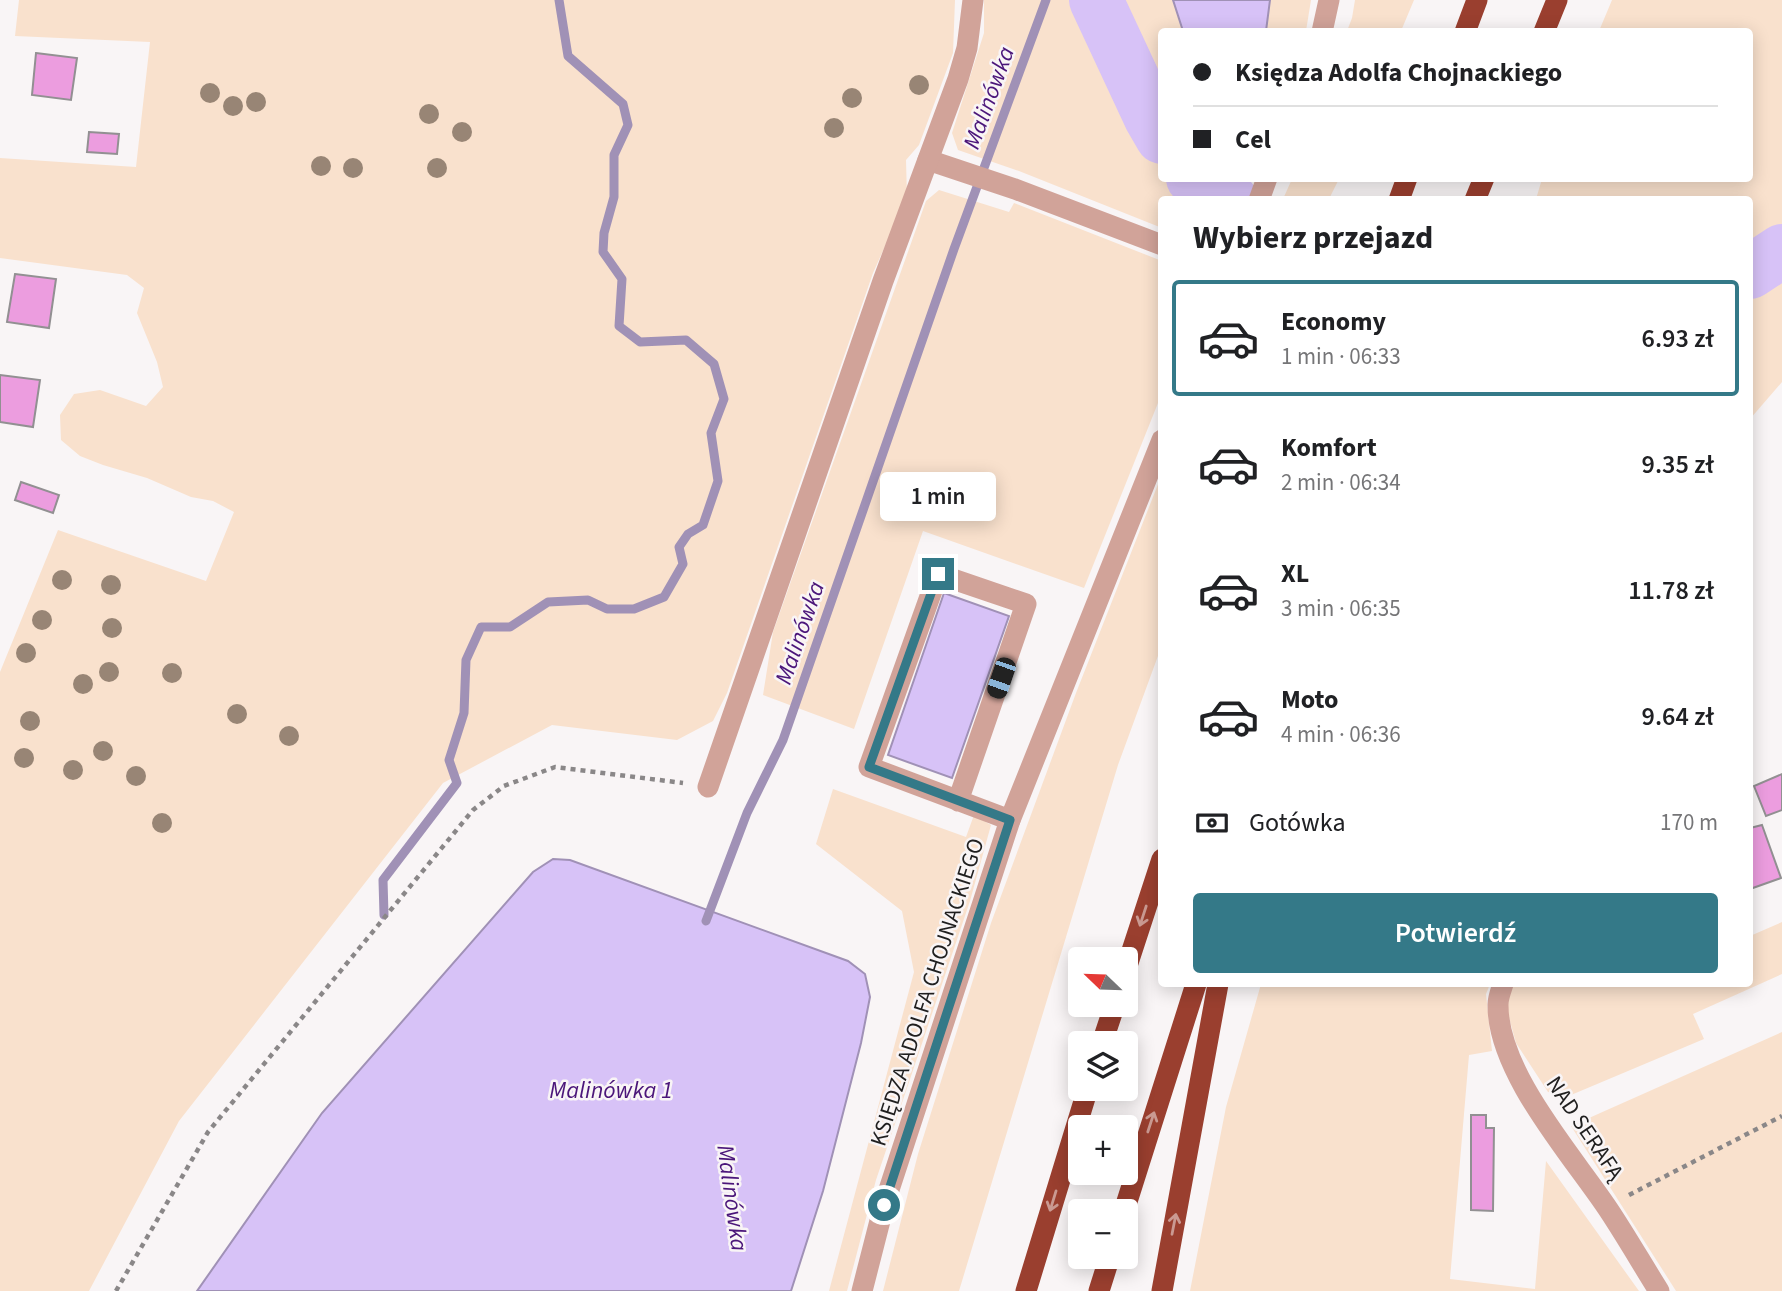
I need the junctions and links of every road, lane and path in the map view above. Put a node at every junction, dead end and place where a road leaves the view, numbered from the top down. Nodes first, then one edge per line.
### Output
1 (973, 0) edge
2 (1329, 0) edge
3 (1477, 0) edge
4 (1557, 0) edge
5 (1323, 28) edge
6 (1466, 28) edge
7 (1546, 28) edge
8 (935, 163) junction
9 (1158, 244) edge
10 (1158, 450) edge
11 (708, 787) joint
12 (958, 801) junction
13 (1010, 820) junction
14 (1158, 871) edge
15 (1133, 947) edge
16 (1195, 987) edge
17 (1217, 987) edge
18 (1502, 987) edge
19 (1084, 1101) edge
20 (1782, 1116) edge
21 (1128, 1199) edge
22 (1608, 1209) junction
23 (1106, 1269) edge
24 (116, 1291) edge
25 (862, 1291) edge
26 (1027, 1291) edge
27 (1099, 1291) edge
28 (1162, 1291) edge
29 (1659, 1291) edge

1 - 8 street
2 - 5 street
3 - 6 highway
4 - 7 highway
8 - 9 street
8 - 11 street
10 - 13 street, KSIĘDZA ADOLFA CHOJNACKIEGO
11 - 24 path
12 - 12 street
12 - 13 street
13 - 25 street, KSIĘDZA ADOLFA CHOJNACKIEGO
14 -> 15 highway
21 -> 16 highway
28 -> 17 highway
18 - 22 street, NAD SERAFĄ
19 -> 26 highway
20 - 22 path
22 - 29 street, NAD SERAFĄ
23 - 27 highway

